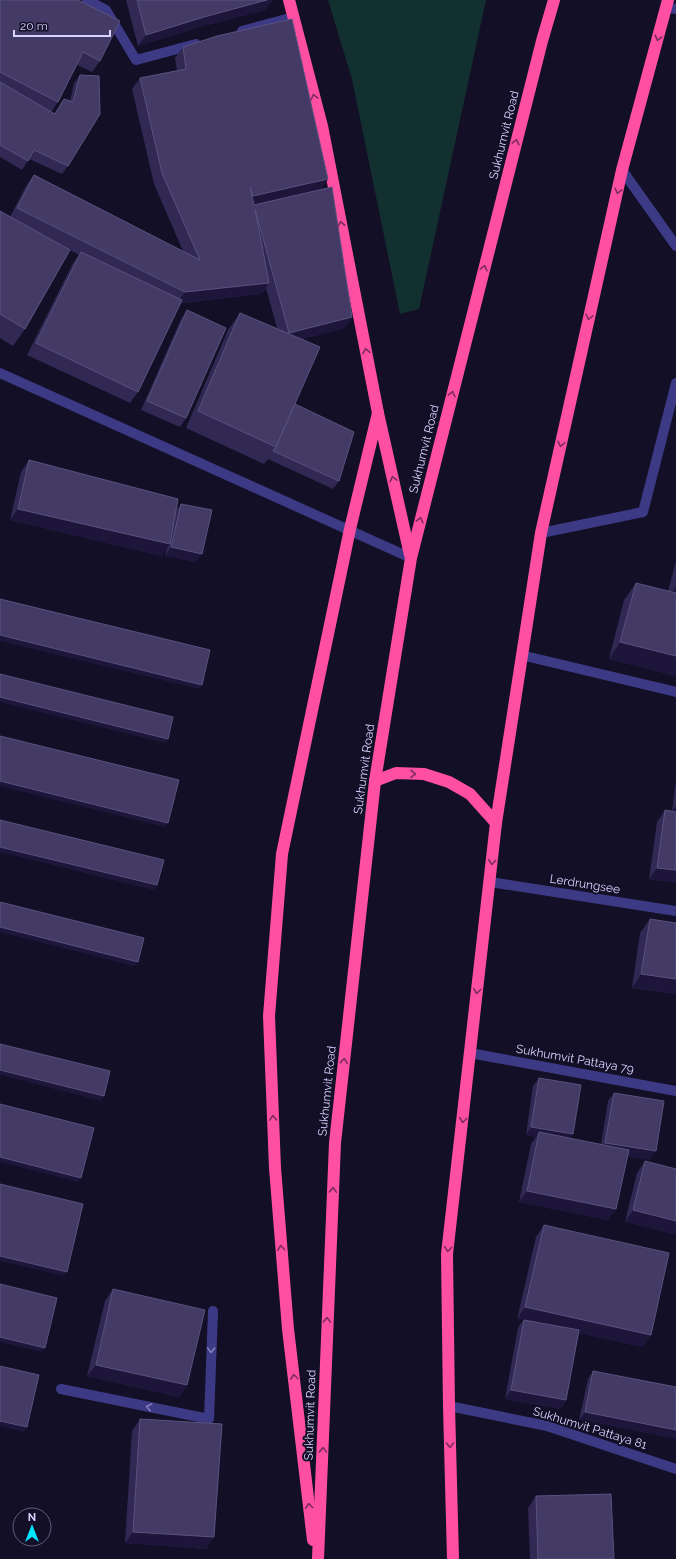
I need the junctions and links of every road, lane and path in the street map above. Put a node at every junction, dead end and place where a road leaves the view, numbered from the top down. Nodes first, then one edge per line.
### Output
1 (87, 0) edge
2 (290, 0) edge
3 (554, 0) edge
4 (670, 5) edge
5 (294, 17) junction
6 (234, 33) edge
7 (204, 42) edge
8 (622, 170) junction
9 (676, 246) edge
10 (0, 373) edge
11 (676, 383) edge
12 (378, 413) junction
13 (350, 529) junction
14 (541, 533) junction
15 (411, 558) junction
16 (521, 655) junction
17 (676, 692) edge
18 (375, 781) junction
19 (496, 823) junction
20 (490, 882) junction
21 (676, 911) edge
22 (470, 1053) junction
23 (676, 1091) edge
24 (213, 1311) dead end
25 (61, 1389) dead end
26 (449, 1406) junction
27 (676, 1469) edge
28 (317, 1559) edge
29 (453, 1559) edge

1 - 7 street
2 - 5 highway
15 -> 3 highway, Sukhumvit Road
4 -> 8 highway
5 - 6 street
12 -> 5 highway
8 - 9 street
8 -> 14 highway
10 - 13 street
11 - 14 street
12 - 13 highway
15 -> 12 highway
13 - 15 street
28 -> 13 highway
14 - 16 highway
15 - 18 highway, Sukhumvit Road
16 - 17 street
16 - 19 highway
18 -> 19 highway
28 -> 18 highway, Sukhumvit Road
19 -> 20 highway
20 - 21 street, Lerdrungsee
20 -> 22 highway
22 - 23 street, Sukhumvit Pattaya 79
22 -> 26 highway
24 -> 25 street
26 - 27 street, Sukhumvit Pattaya 81
26 -> 29 highway

